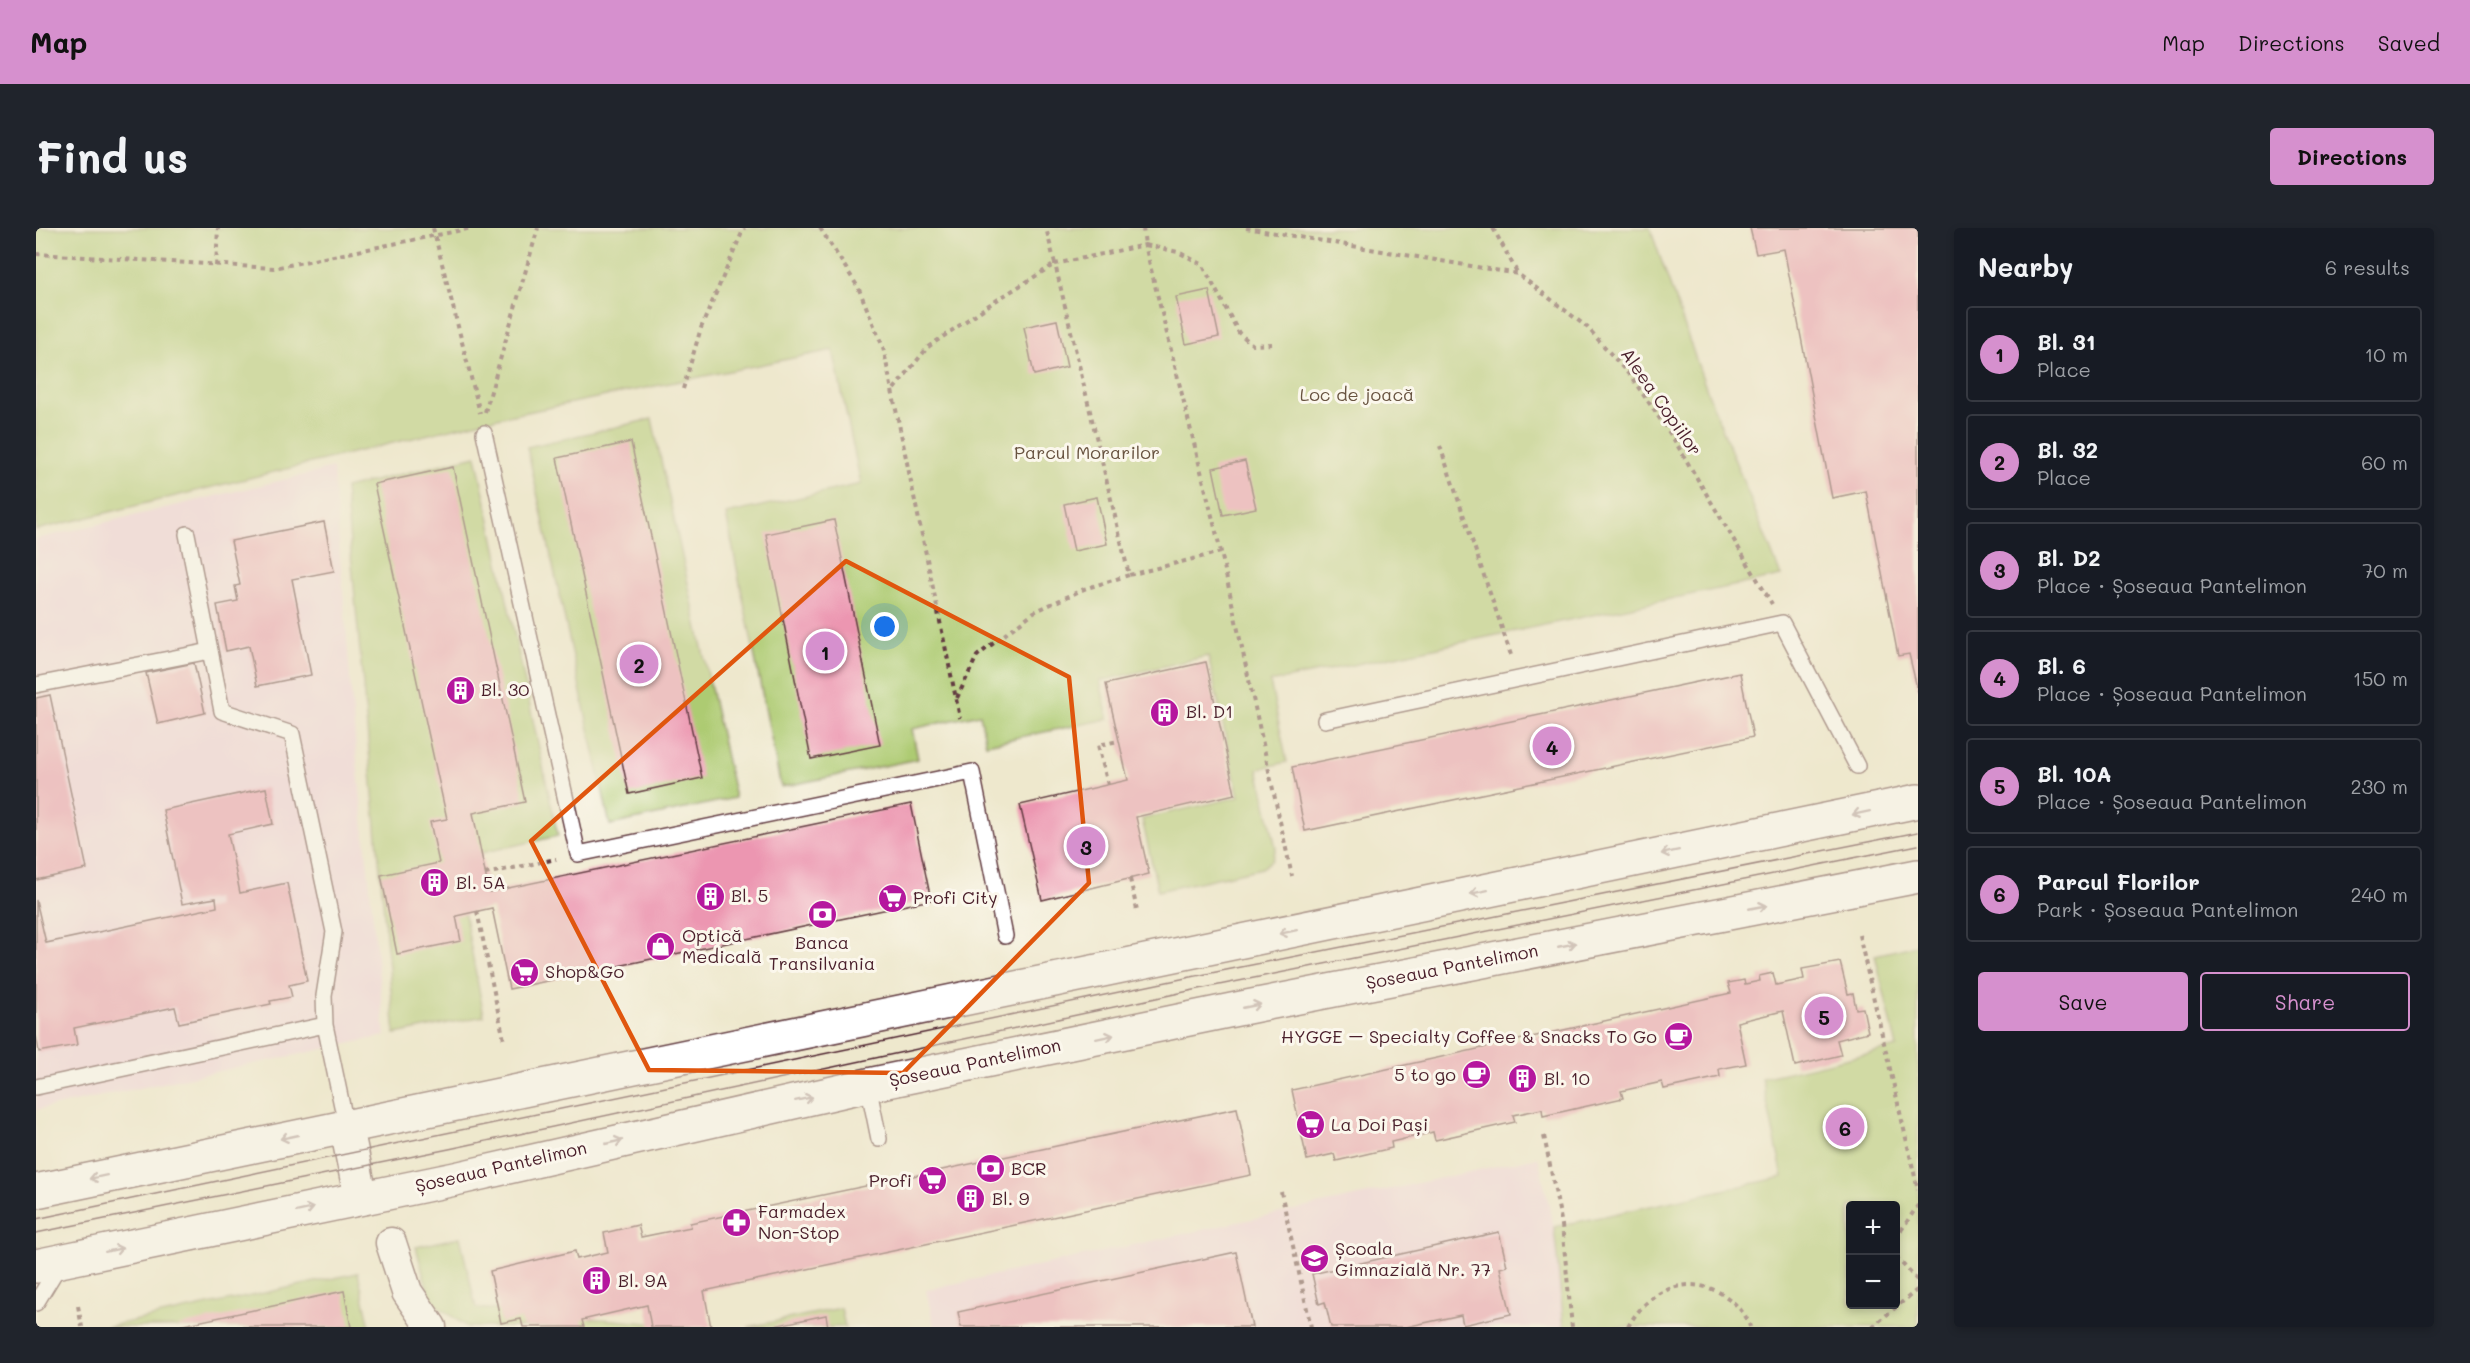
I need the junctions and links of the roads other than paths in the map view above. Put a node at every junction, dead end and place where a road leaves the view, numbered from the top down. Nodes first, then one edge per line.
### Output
1 (484, 433) dead end
2 (187, 534) dead end
3 (210, 651) junction
4 (36, 685) edge
5 (1325, 720) dead end
6 (1857, 766) dead end
7 (1918, 801) edge
8 (1918, 876) edge
9 (1005, 936) dead end
10 (325, 1024) junction
11 (868, 1085) junction
12 (36, 1087) edge
13 (346, 1125) junction
14 (879, 1139) dead end
15 (36, 1191) edge
16 (361, 1198) junction
17 (391, 1243) dead end
18 (49, 1263) edge
19 (36, 1303) edge
20 (431, 1327) edge

1 - 9 lane
2 - 3 lane
3 - 4 lane
3 - 10 lane
5 - 6 lane
7 -> 13 main road
11 -> 8 main road, Șoseaua Pantelimon
10 - 12 lane
10 - 13 lane
11 - 14 lane
16 -> 11 main road, Șoseaua Pantelimon
13 -> 15 main road
13 - 16 main road
18 -> 16 main road, Șoseaua Pantelimon
17 - 20 street
18 - 19 lane

